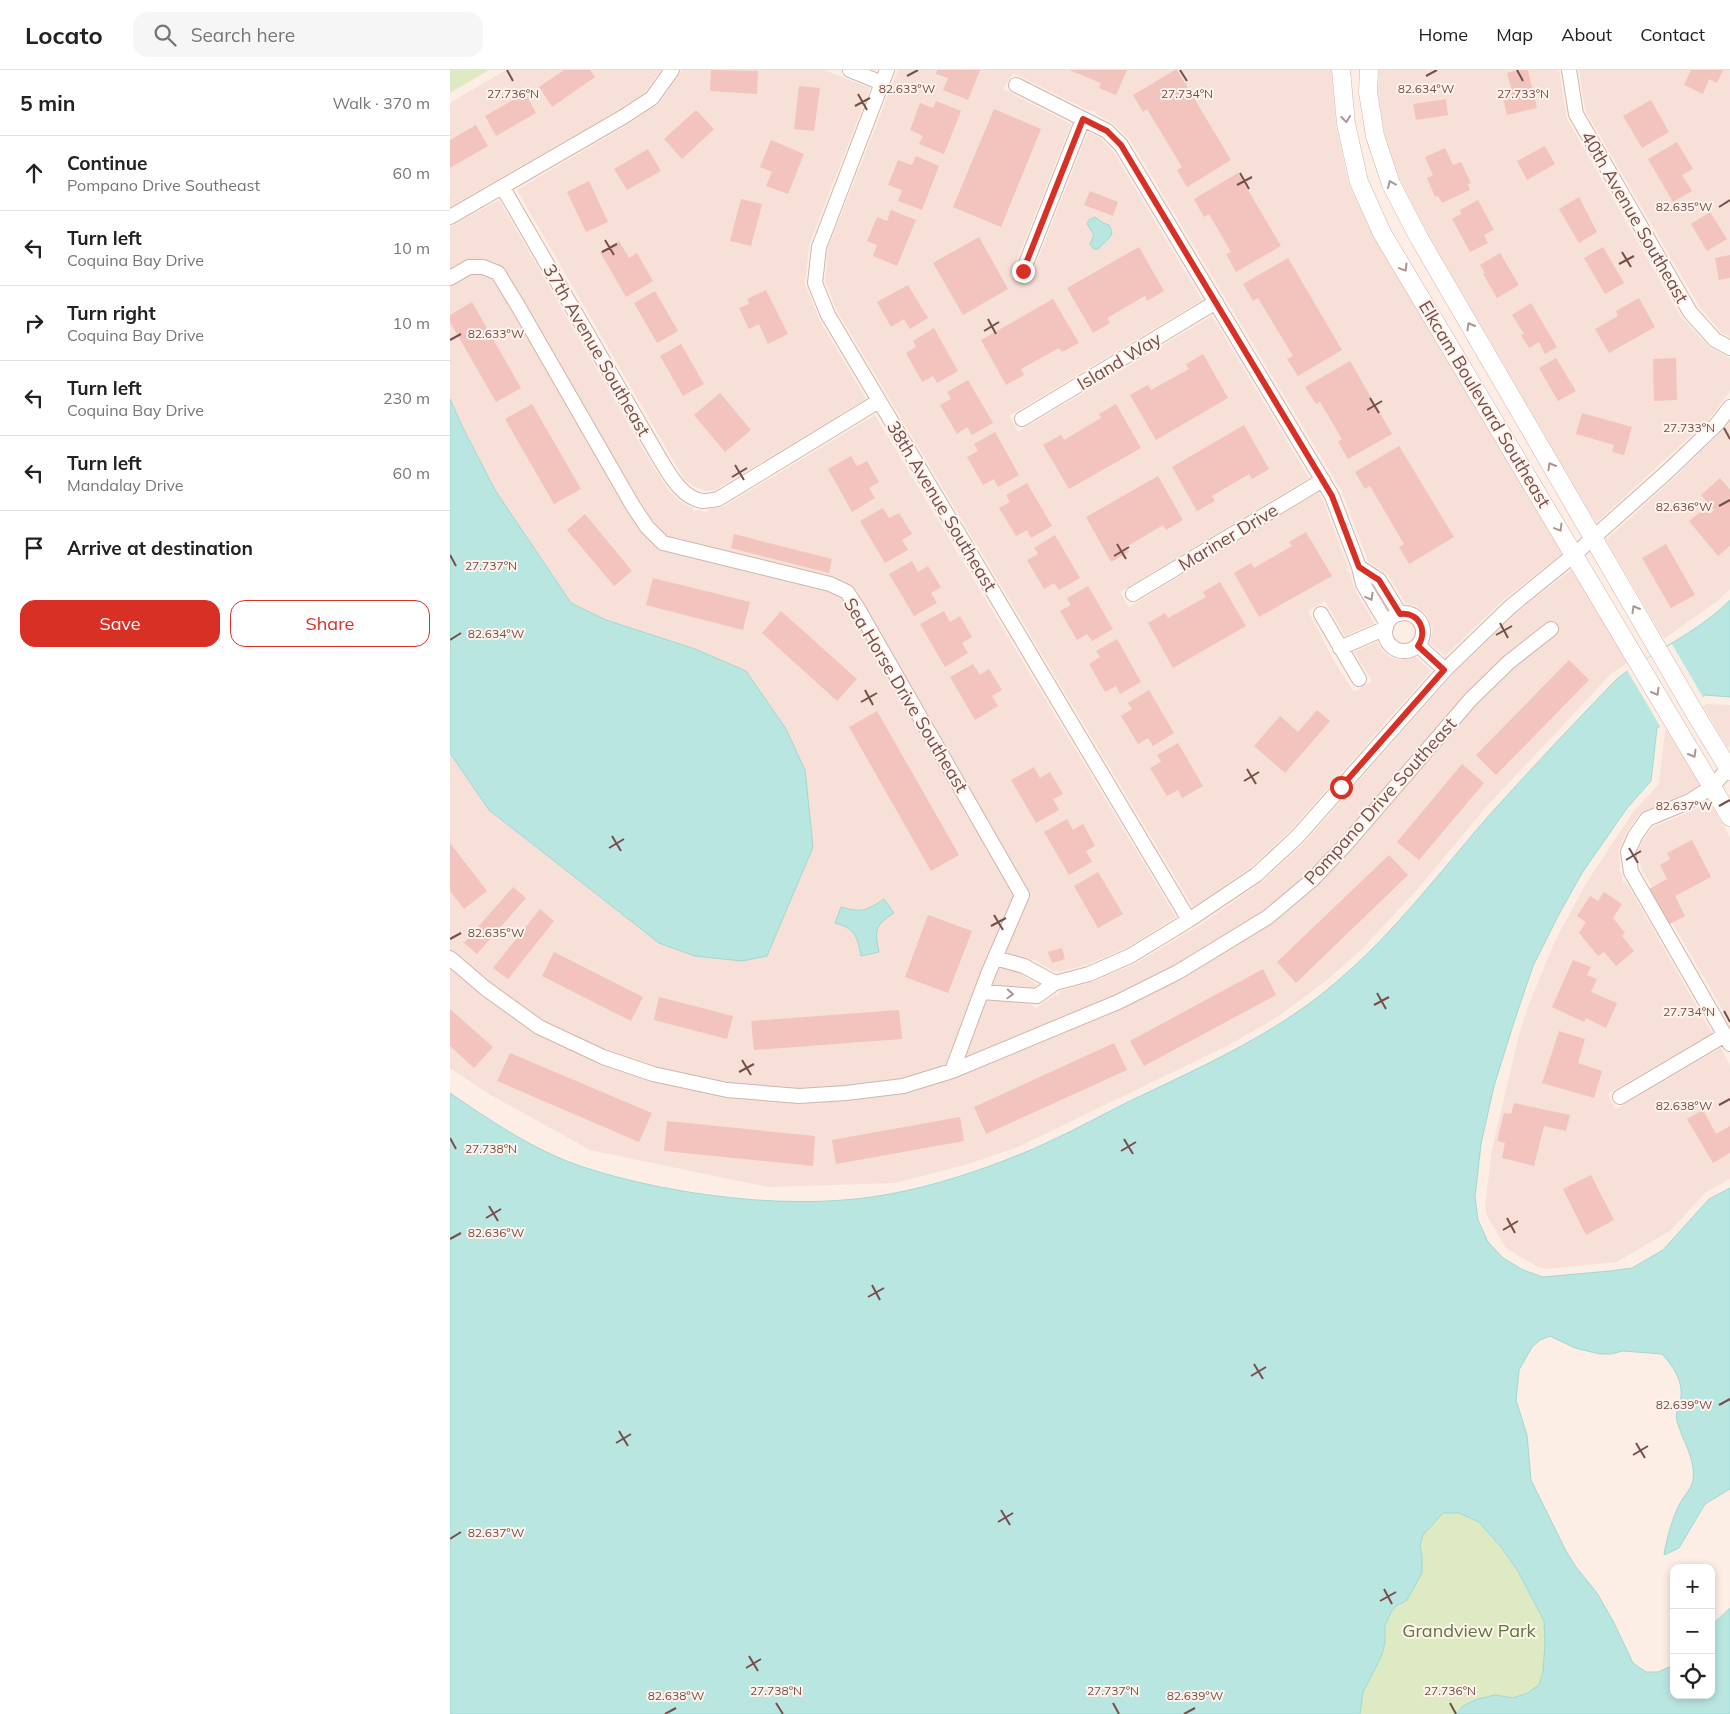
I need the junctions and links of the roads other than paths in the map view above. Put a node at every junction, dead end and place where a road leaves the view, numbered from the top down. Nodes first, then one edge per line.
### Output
1 (672, 70) edge
2 (850, 70) edge
3 (1341, 70) edge
4 (1369, 70) edge
5 (1569, 70) edge
6 (885, 76) edge
7 (1016, 85) dead end
8 (1368, 92) junction
9 (1343, 94) junction
10 (1083, 119) junction
11 (503, 188) junction
12 (450, 217) edge
13 (1023, 271) dead end
14 (450, 278) edge
15 (1216, 302) junction
16 (1730, 348) edge
17 (1486, 354) junction
18 (1464, 368) junction
19 (879, 402) junction
20 (1730, 407) edge
21 (1022, 419) dead end
22 (1323, 480) junction
23 (1593, 539) junction
24 (1575, 554) junction
25 (1359, 567) junction
26 (1133, 594) dead end
27 (1321, 614) dead end
28 (1400, 614) junction
29 (1386, 626) junction
30 (1551, 629) dead end
31 (1418, 646) junction
32 (1340, 648) junction
33 (1444, 670) junction
34 (1359, 679) dead end
35 (1730, 768) edge
36 (1712, 787) junction
37 (1730, 817) edge
38 (1189, 920) junction
39 (450, 958) edge
40 (995, 958) junction
41 (1055, 983) junction
42 (982, 992) junction
43 (1727, 1040) edge
44 (952, 1071) junction
45 (1620, 1097) dead end

1 - 11 street
2 - 6 street
3 - 9 street, Elkcam Boulevard Southeast
4 - 8 street, Elkcam Boulevard Southeast
5 - 16 street, 40th Avenue Southeast
6 - 19 street, 38th Avenue Southeast
7 - 10 street
8 - 9 street
17 -> 8 street, Elkcam Boulevard Southeast
9 -> 18 street, Elkcam Boulevard Southeast
10 - 13 street
10 - 15 street
11 - 12 street
11 - 19 street, 37th Avenue Southeast
14 - 40 street, Sea Horse Drive Southeast
15 - 21 street, Island Way
15 - 22 street
17 - 18 street
23 -> 17 street, Elkcam Boulevard Southeast
18 -> 24 street, Elkcam Boulevard Southeast
19 - 38 street, 38th Avenue Southeast
20 - 23 street
22 - 25 street
22 - 26 street, Mariner Drive
23 - 24 street
35 -> 23 street, Elkcam Boulevard Southeast
24 - 33 street
24 -> 36 street, Elkcam Boulevard Southeast
25 - 28 street
25 -> 29 street
27 - 32 street
28 - 29 street
28 - 31 street
29 - 31 street
29 - 32 street
30 - 44 street, Pompano Drive Southeast
31 - 33 street
32 - 34 street
33 - 38 street
35 - 36 street
36 - 37 street, Elkcam Boulevard Southeast
36 - 43 street
38 - 41 street
39 - 44 street, Pompano Drive Southeast
40 - 41 street
40 - 42 street, Sea Horse Drive Southeast
42 -> 41 street
42 - 44 street
43 - 45 street

